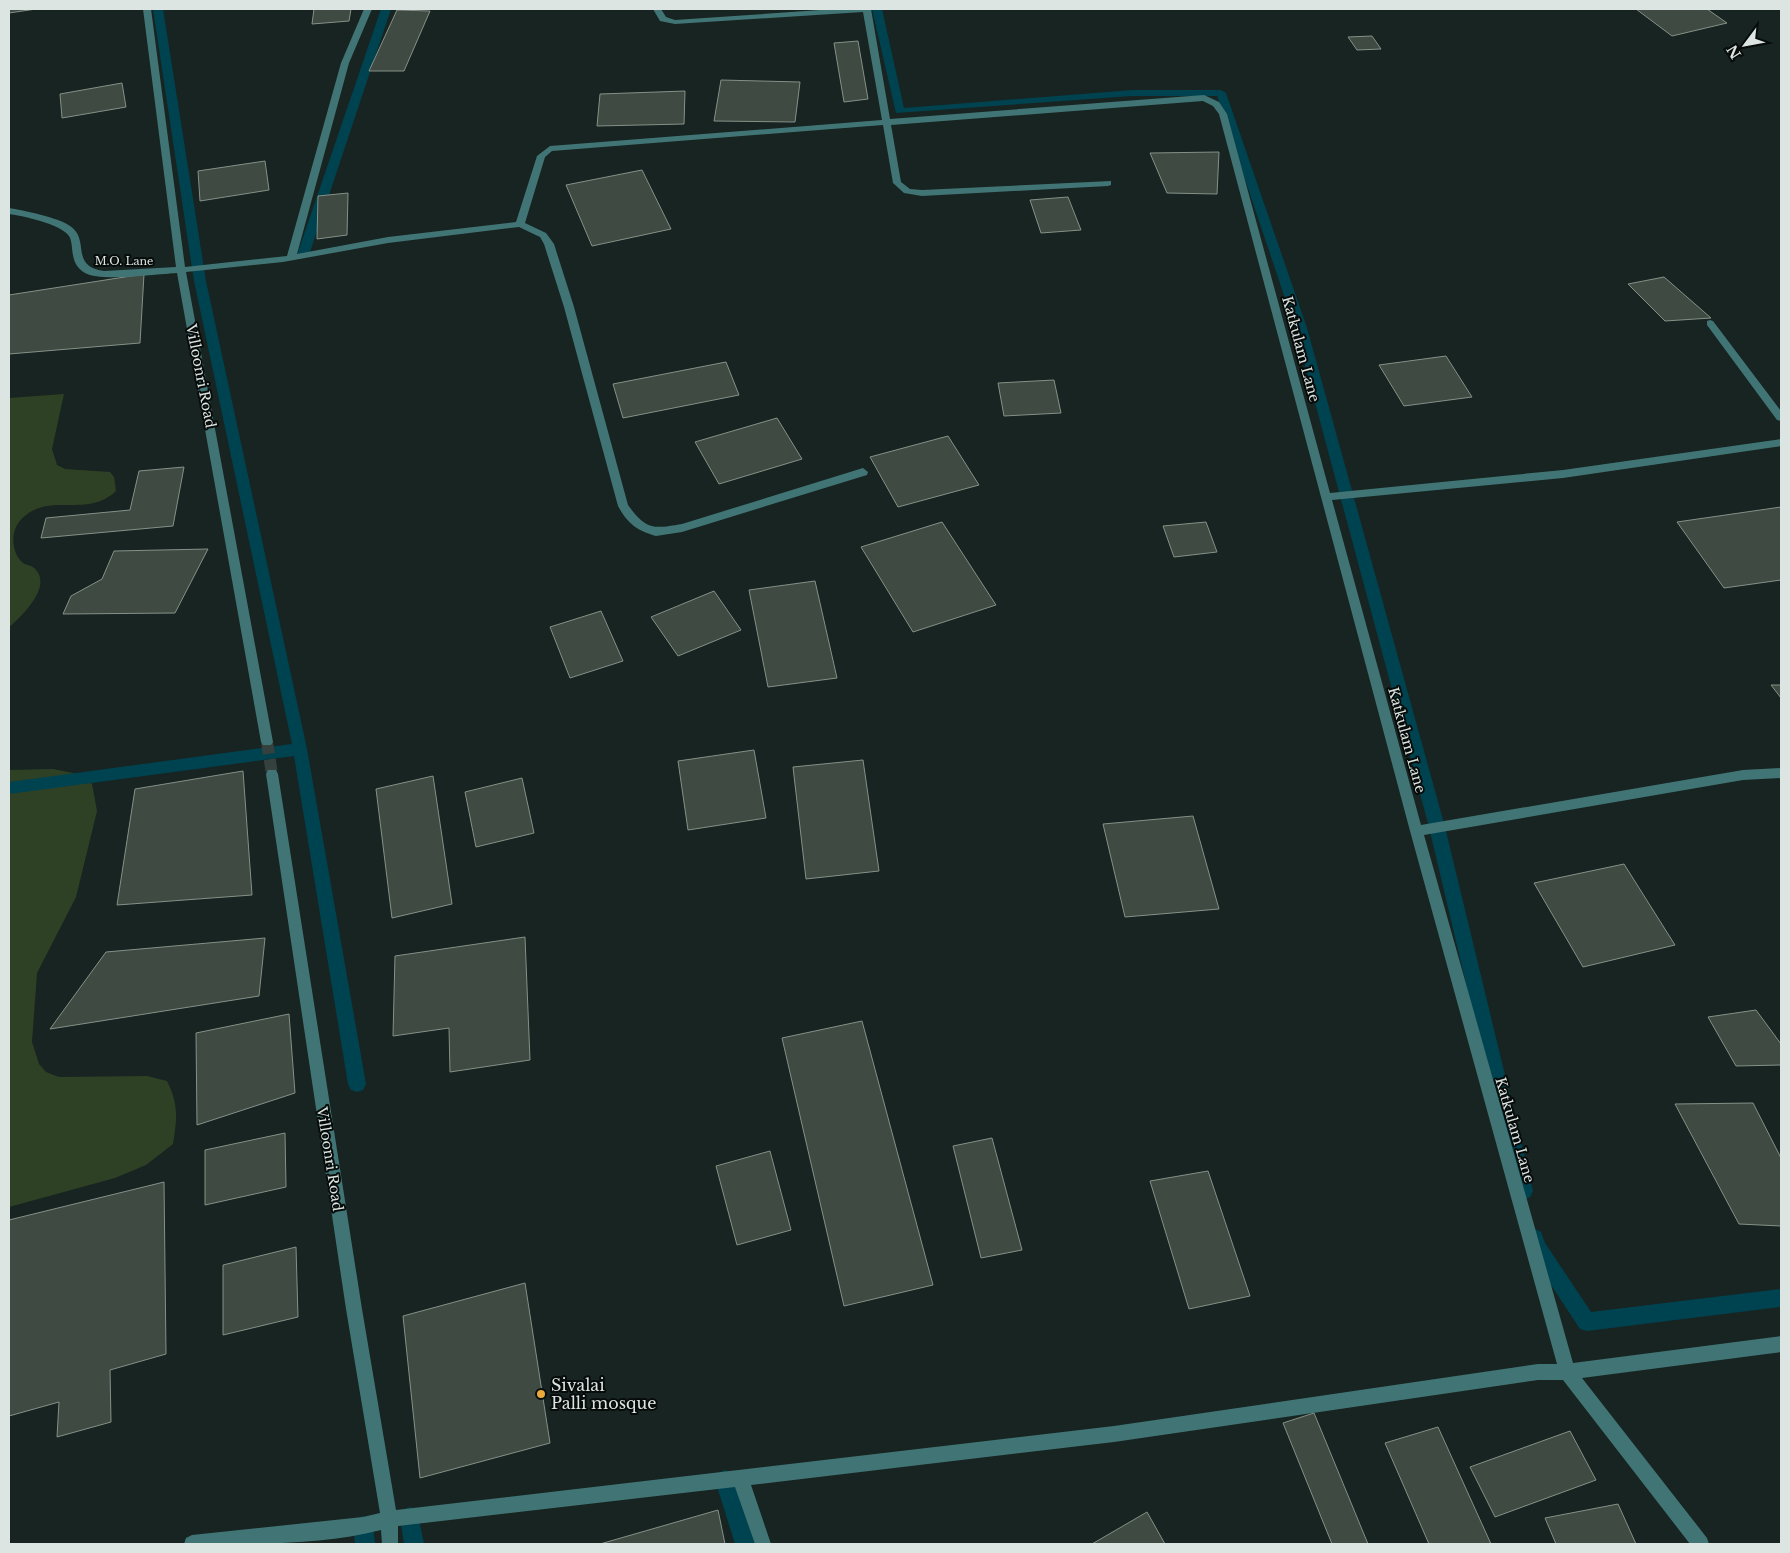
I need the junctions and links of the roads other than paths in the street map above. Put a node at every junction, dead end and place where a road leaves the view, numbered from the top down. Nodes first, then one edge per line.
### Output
1 (147, 9) edge
2 (368, 9) edge
3 (657, 9) edge
4 (867, 9) edge
5 (886, 122) junction
6 (1108, 183) dead end
7 (9, 211) edge
8 (520, 224) junction
9 (291, 257) junction
10 (181, 270) junction
11 (1710, 323) dead end
12 (1781, 418) edge
13 (1781, 442) edge
14 (863, 472) dead end
15 (1325, 497) junction
16 (267, 742) tunnel mouth
17 (1781, 773) edge
18 (272, 774) tunnel mouth
19 (1416, 831) junction
20 (1781, 1344) edge
21 (1567, 1372) junction
22 (740, 1478) junction
23 (389, 1519) junction
24 (192, 1544) edge
25 (390, 1544) edge
26 (763, 1544) edge
27 (1701, 1544) edge

1 - 10 street, Villoonri Road
2 - 9 street
3 - 4 street
4 - 5 street
5 - 6 street
5 - 8 street
5 - 15 street, Katkulam Lane
7 - 10 street, M.O. Lane
8 - 9 street, M.O. Lane
8 - 14 street
9 - 10 street, M.O. Lane
10 - 16 street, Villoonri Road
11 - 12 street
13 - 15 street
15 - 19 street, Katkulam Lane
17 - 19 street
18 - 23 street, Villoonri Road
19 - 21 street, Katkulam Lane
20 - 21 street
21 - 22 street
21 - 27 street
22 - 23 street
22 - 26 street
23 - 24 street
23 - 25 street, Villoonri Road

